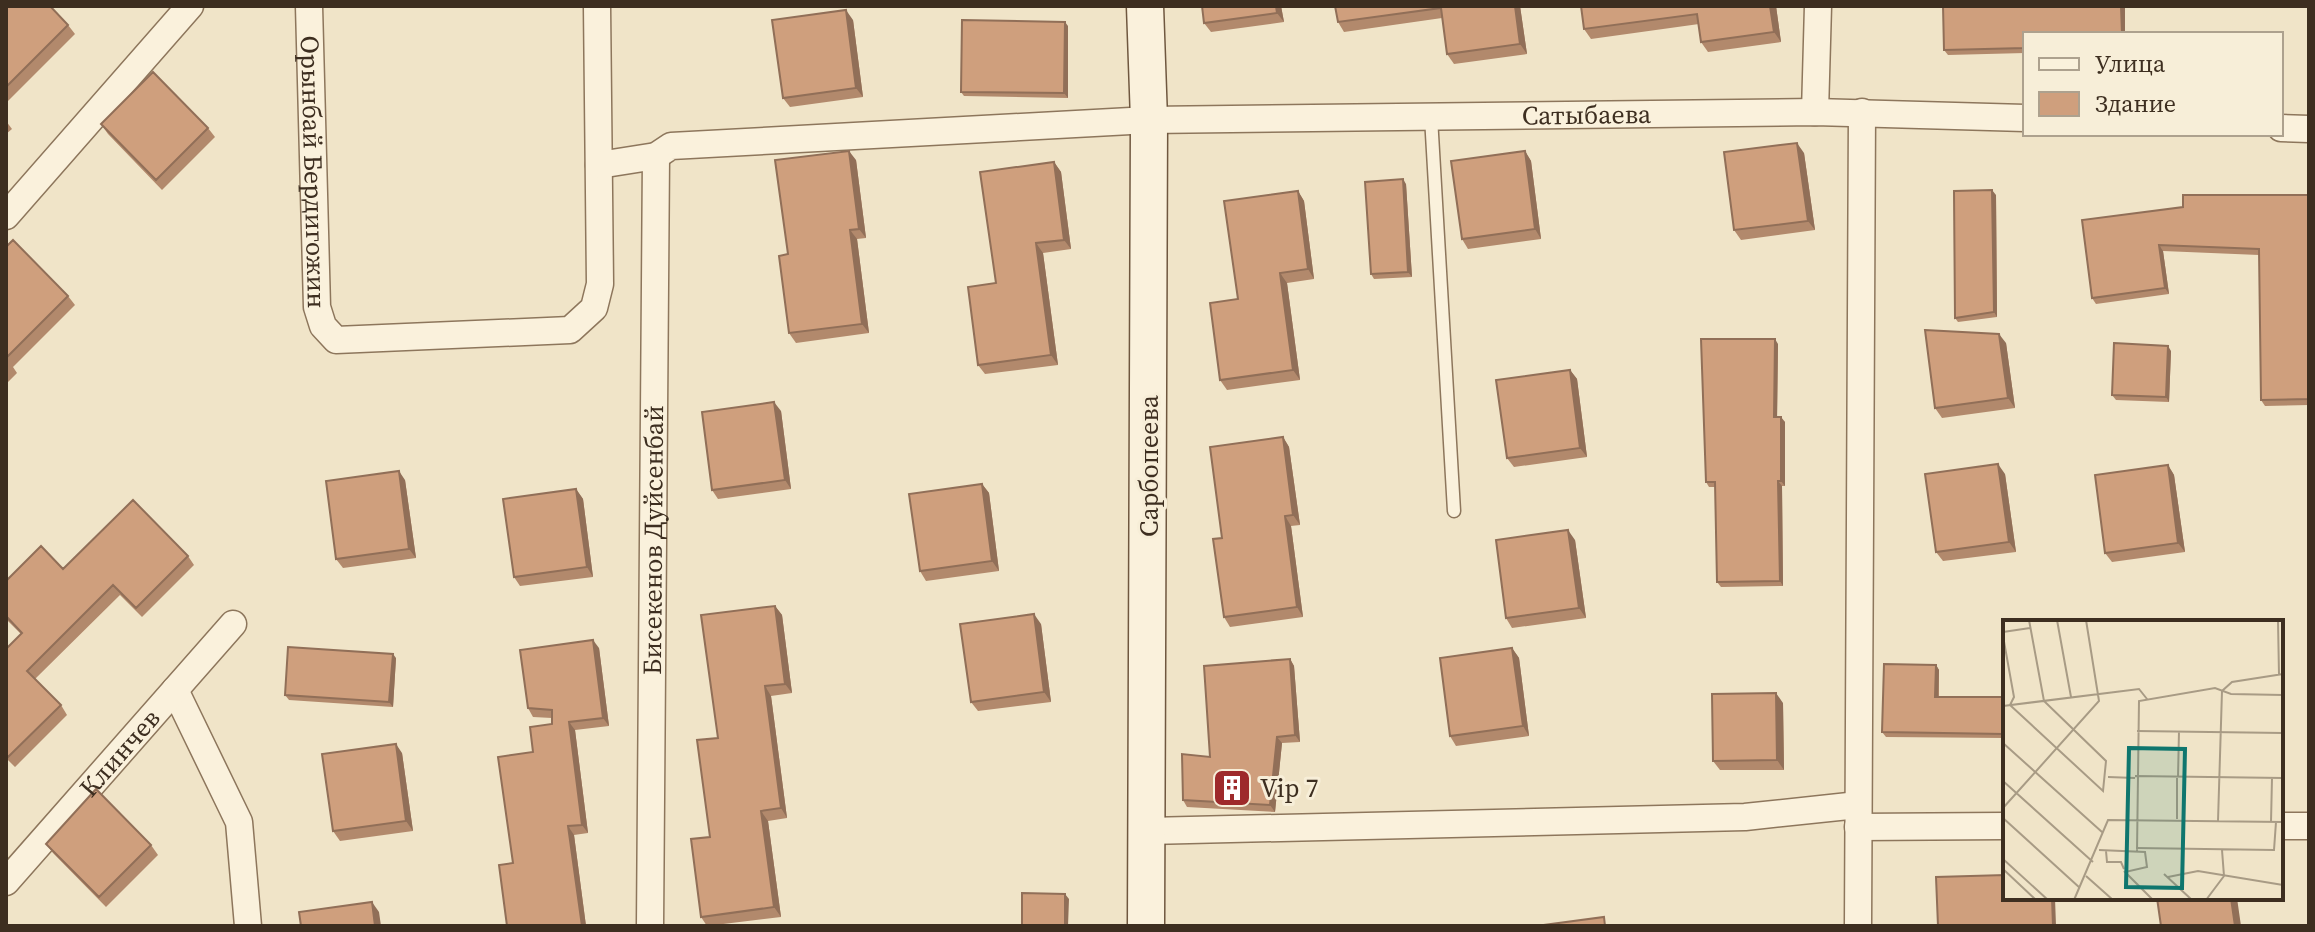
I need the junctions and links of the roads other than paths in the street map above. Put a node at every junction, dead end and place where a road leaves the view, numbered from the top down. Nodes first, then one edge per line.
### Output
1 (190, 6) edge
2 (309, 6) edge
3 (597, 6) edge
4 (1145, 6) edge
5 (1818, 6) edge
6 (1815, 112) junction
7 (1862, 112) junction
8 (1431, 117) junction
9 (2023, 118) edge
10 (1149, 120) junction
11 (2283, 128) edge
12 (2309, 129) edge
13 (656, 156) junction
14 (599, 165) junction
15 (6, 216) edge
16 (1454, 511) dead end
17 (233, 624) dead end
18 (175, 690) junction
19 (1858, 816) junction
20 (2003, 826) edge
21 (2283, 826) edge
22 (2309, 826) edge
23 (1148, 831) junction
24 (6, 882) edge
25 (248, 926) edge
26 (650, 926) edge
27 (1146, 926) edge
28 (1858, 926) edge

1 - 15 street
2 - 14 street, Орынбай Бердигожин
3 - 14 street, Орынбай Бердигожин
4 - 10 street, Сарбопеева
5 - 6 street
6 - 7 street, Сатыбаева
6 - 8 street, Сатыбаева
7 - 9 street, Сатыбаева
7 - 19 street
8 - 10 street, Сатыбаева
8 - 16 lane
10 - 13 street, Сатыбаева
10 - 23 street, Сарбопеева
11 - 12 street
13 - 14 street, Сатыбаева
13 - 26 street, Бисекенов Дуйсенбай
17 - 18 street, Клинчев
18 - 24 street, Клинчев
18 - 25 street
19 - 20 street
19 - 23 street
19 - 28 street
21 - 22 street
23 - 27 street, Сарбопеева

